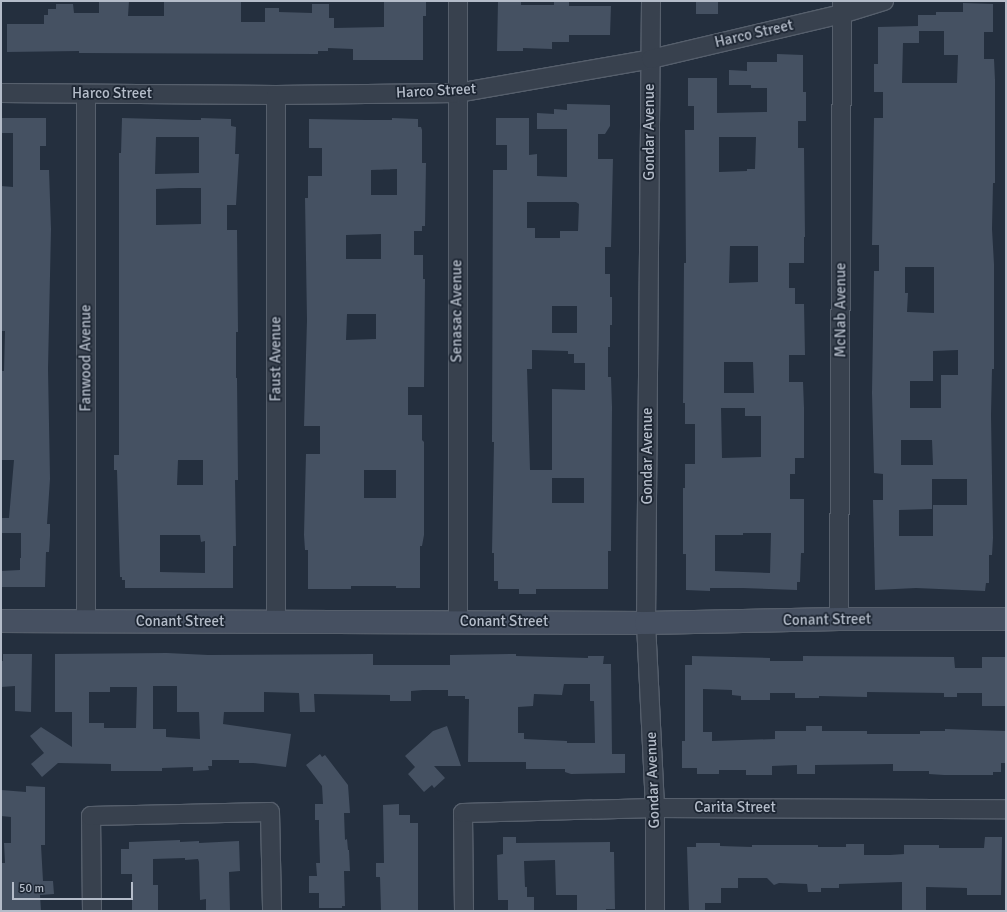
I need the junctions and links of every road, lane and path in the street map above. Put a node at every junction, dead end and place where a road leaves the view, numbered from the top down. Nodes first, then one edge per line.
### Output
1 (458, 1) edge
2 (651, 1) edge
3 (884, 1) edge
4 (842, 7) edge
5 (651, 58) junction
6 (1, 93) edge
7 (457, 93) junction
8 (86, 94) junction
9 (276, 95) junction
10 (839, 619) junction
11 (1006, 619) edge
12 (1, 621) edge
13 (86, 621) junction
14 (276, 622) junction
15 (458, 622) junction
16 (646, 623) junction
17 (654, 808) junction
18 (1006, 809) edge
19 (92, 911) edge
20 (272, 911) edge
21 (464, 911) edge
22 (655, 911) edge

1 - 7 street, Senasac Avenue
2 - 5 street, Gondar Avenue
3 - 4 street, Harco Street
4 - 5 street, Harco Street
4 - 10 street, McNab Avenue
5 - 7 street, Harco Street
5 - 16 street, Gondar Avenue
6 - 8 street, Harco Street
7 - 9 street, Harco Street
7 - 15 street, Senasac Avenue
8 - 9 street, Harco Street
8 - 13 street, Fanwood Avenue
9 - 14 street, Faust Avenue
10 - 11 street, Conant Street
10 - 16 street, Conant Street
12 - 13 street, Conant Street
13 - 14 street, Conant Street
14 - 15 street, Conant Street
15 - 16 street, Conant Street
16 - 17 street, Gondar Avenue
17 - 18 street, Carita Street
17 - 21 street, Carita Street
17 - 22 street, Gondar Avenue
19 - 20 street

